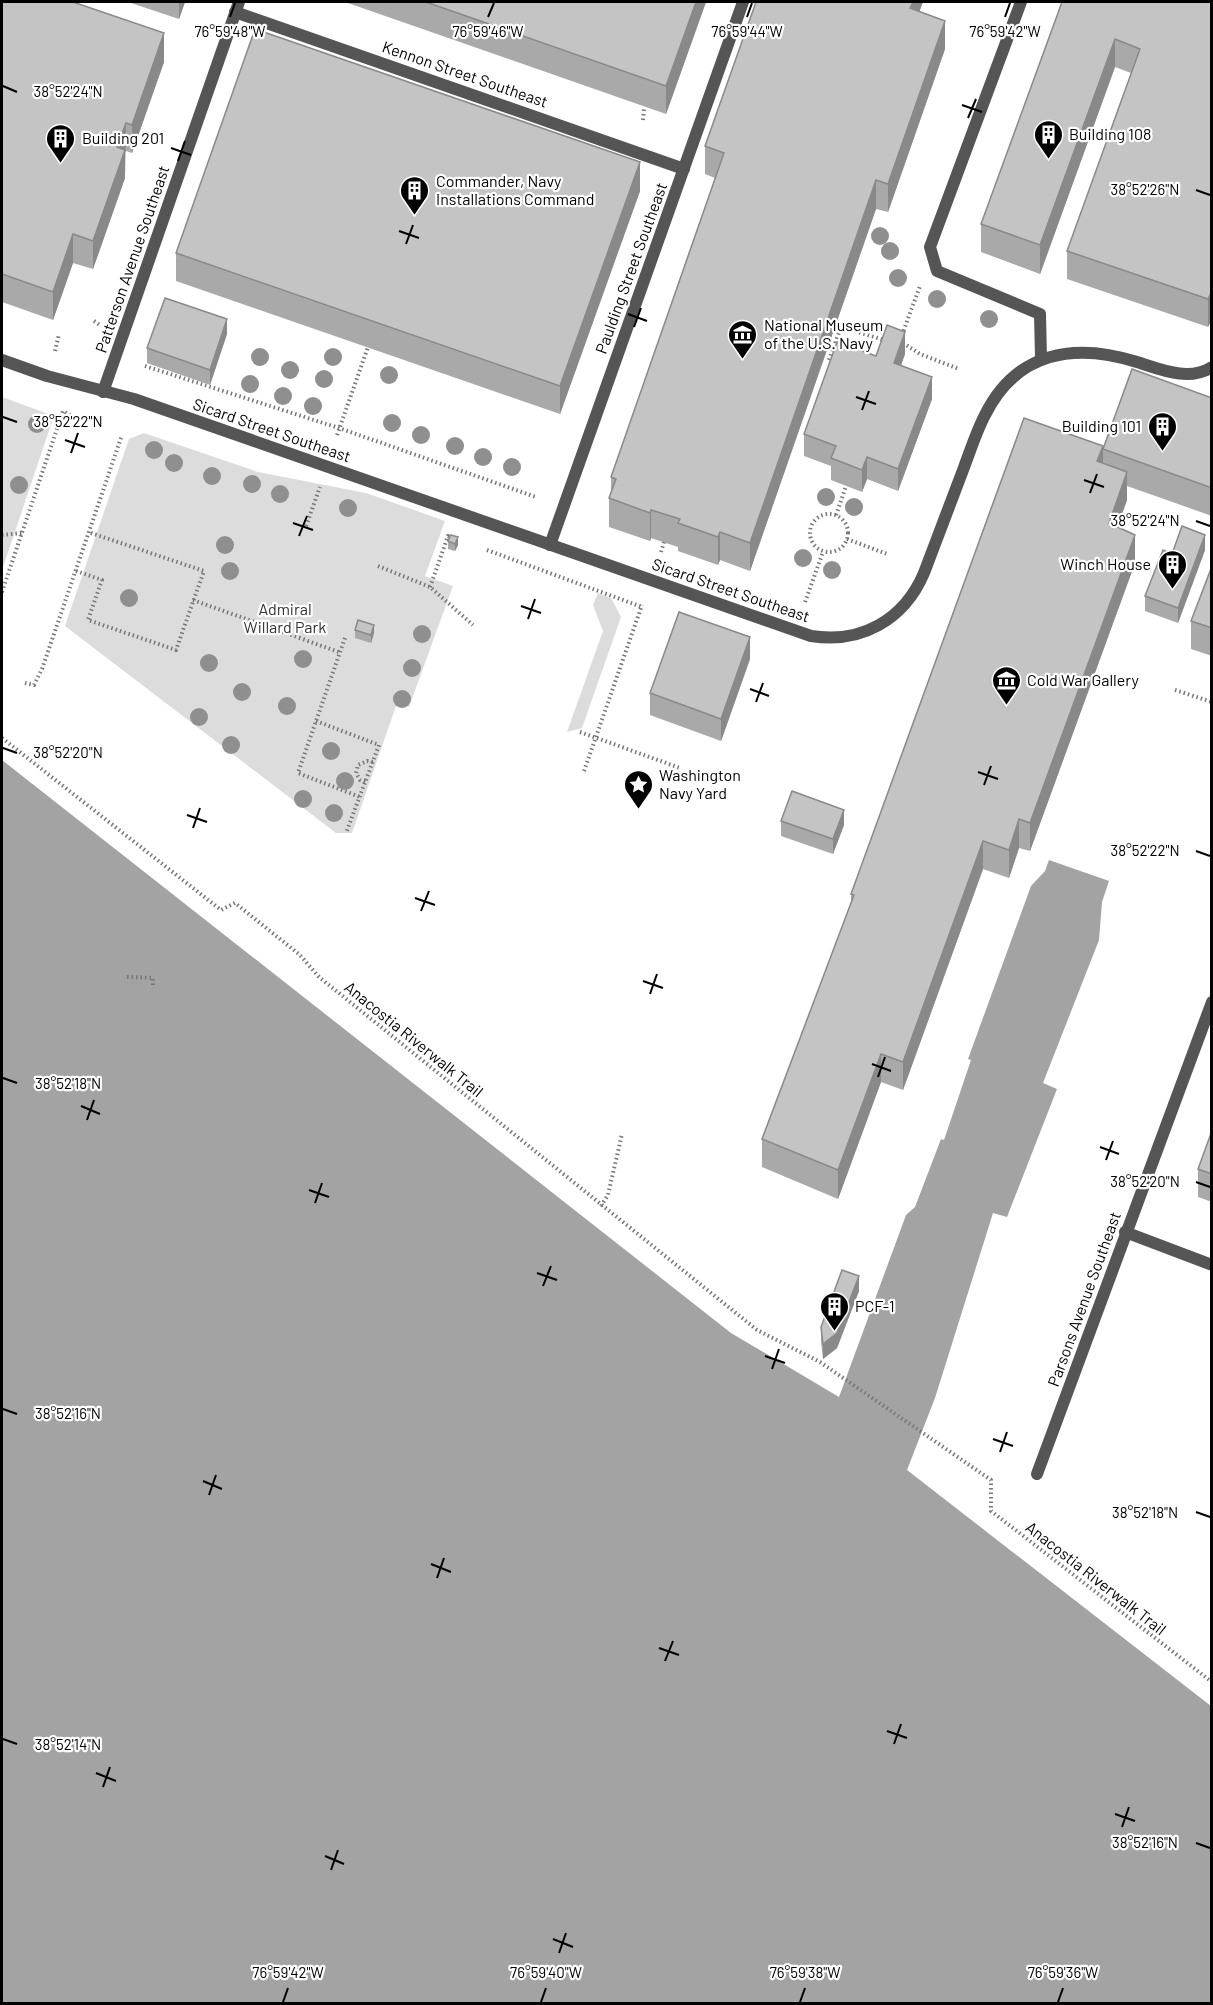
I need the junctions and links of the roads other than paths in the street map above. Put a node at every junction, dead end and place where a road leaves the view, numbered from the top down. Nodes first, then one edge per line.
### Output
1 (743, 2) edge
2 (1022, 2) edge
3 (237, 7) edge
4 (684, 169) junction
5 (1041, 358) junction
6 (2, 360) edge
7 (1212, 367) edge
8 (103, 392) junction
9 (550, 545) junction
10 (1212, 1002) edge
11 (1125, 1232) junction
12 (1212, 1265) edge
13 (1038, 1474) dead end

1 - 4 street, Paulding Street Southeast
2 - 5 street
3 - 4 street, Kennon Street Southeast
3 - 8 street, Patterson Avenue Southeast
4 - 9 street, Paulding Street Southeast
5 - 7 street, Sicard Street Southeast
5 - 9 street, Sicard Street Southeast
6 - 8 street, Sicard Street Southeast
8 - 9 street, Sicard Street Southeast
10 - 11 street, Parsons Avenue Southeast
11 - 12 street
11 - 13 street, Parsons Avenue Southeast

